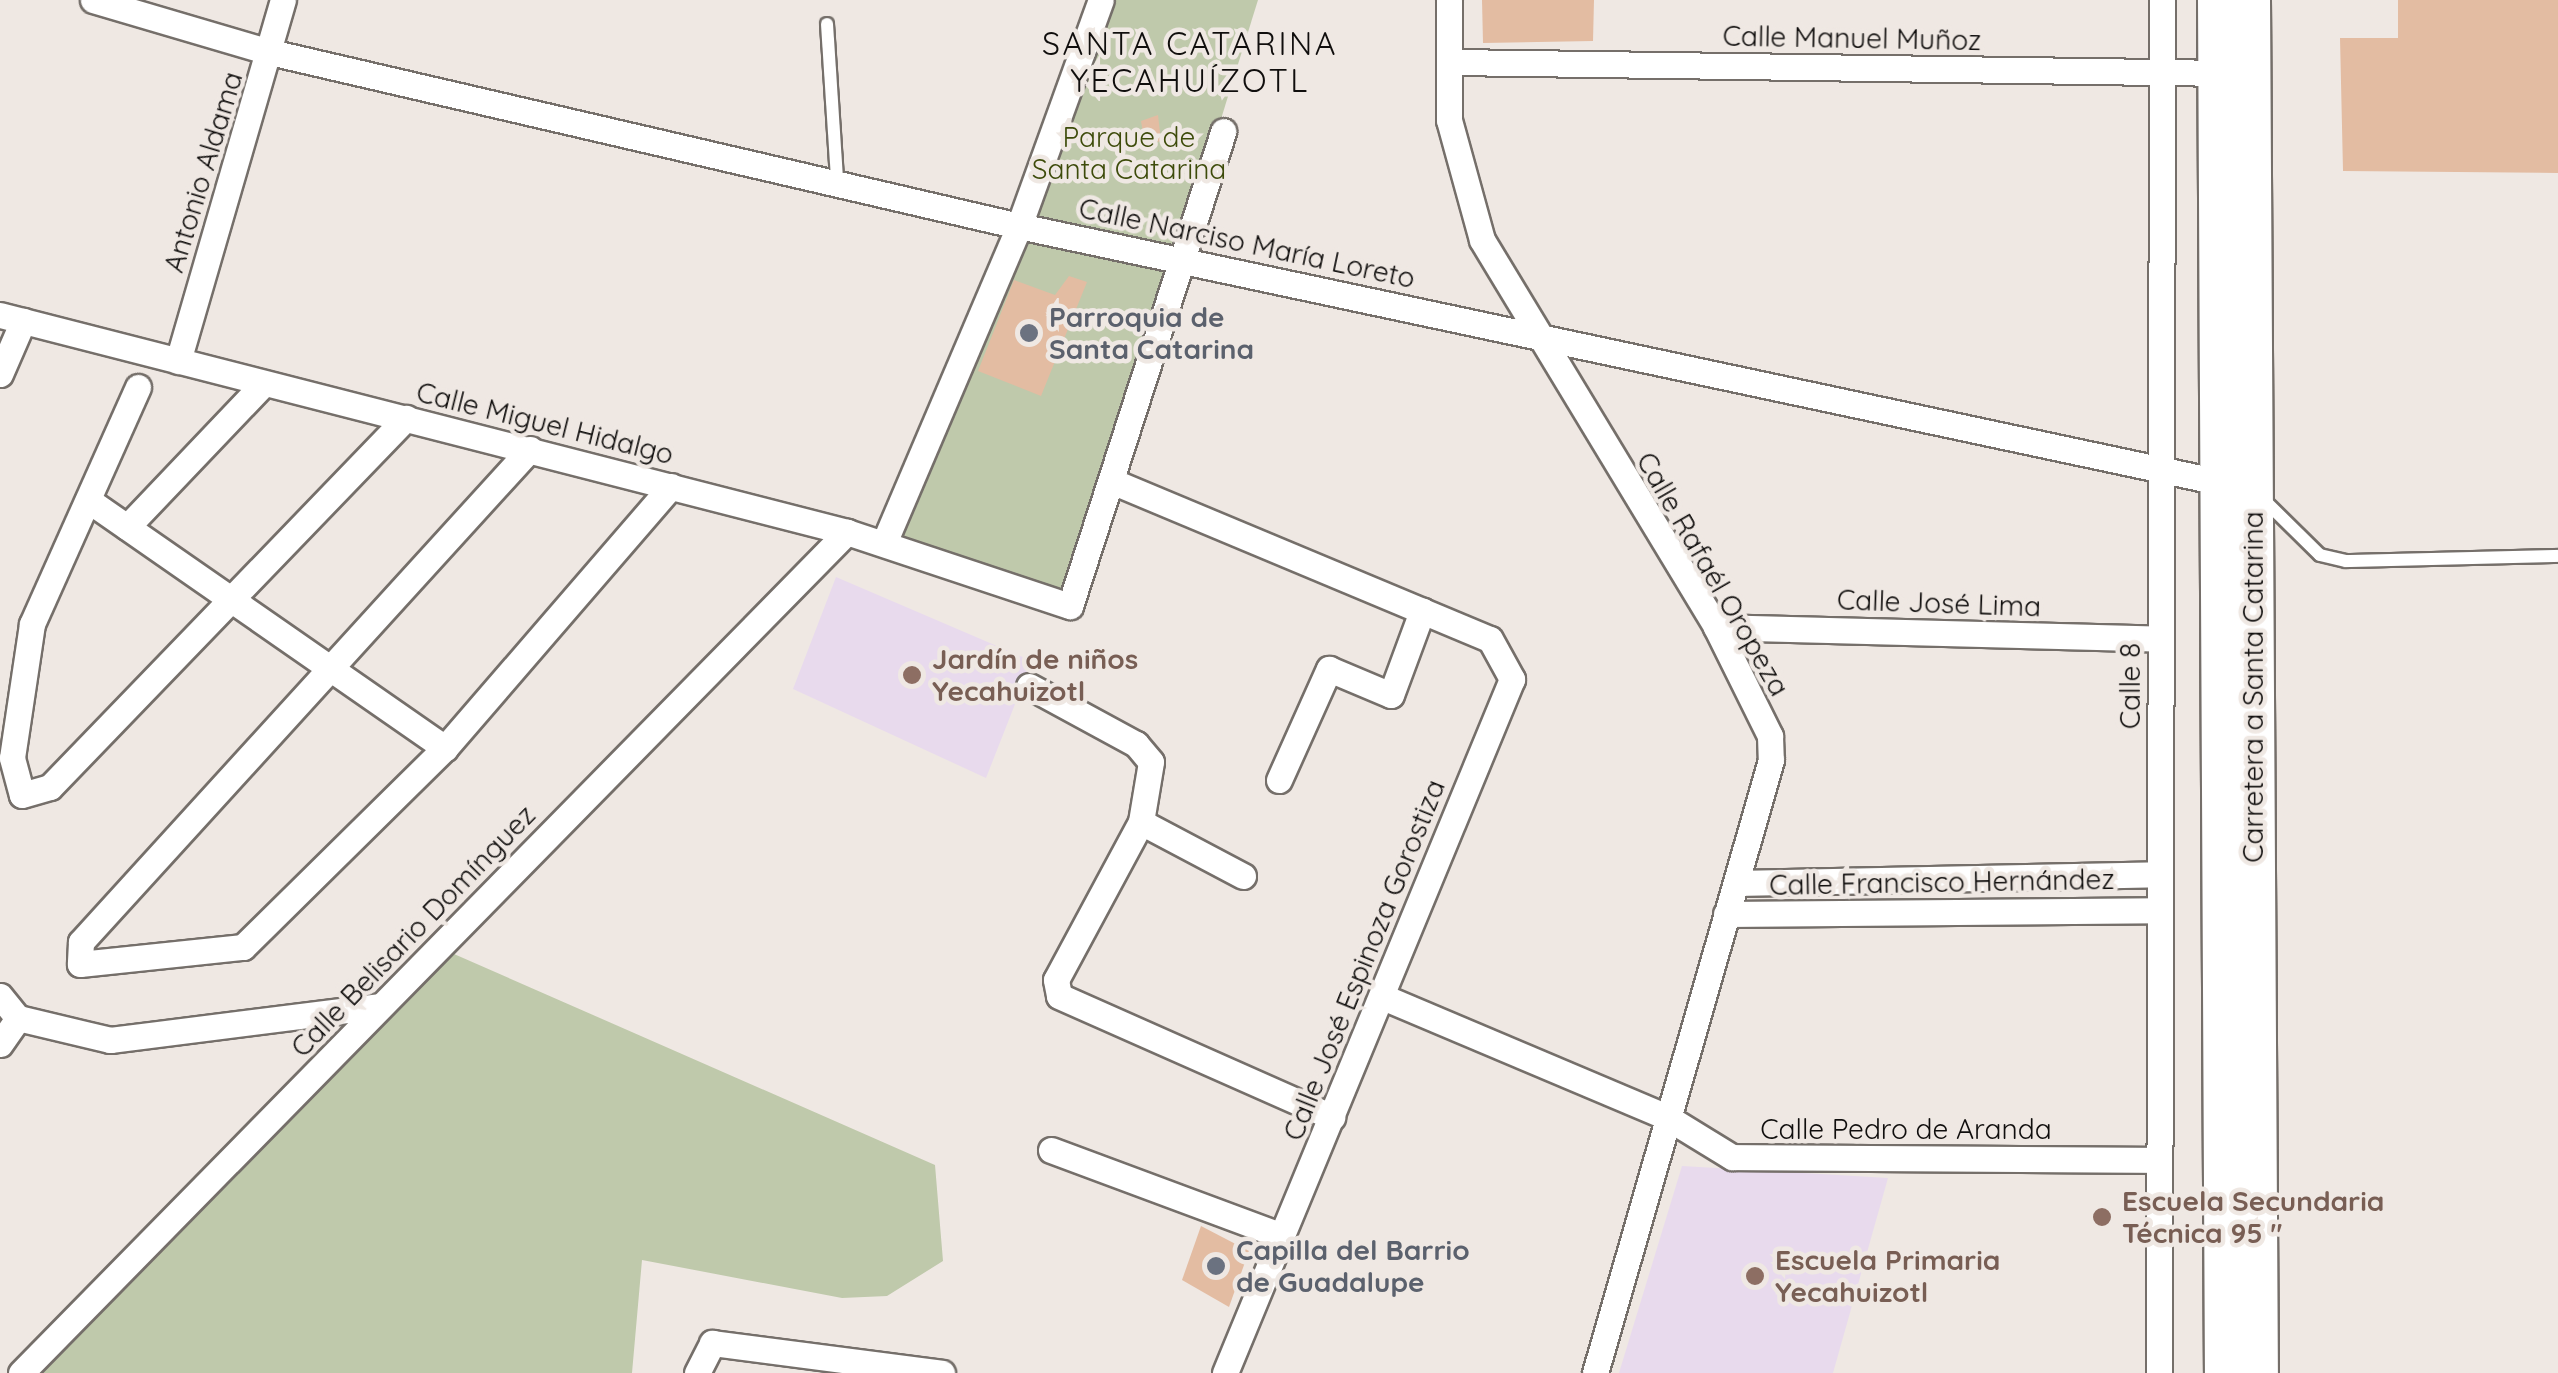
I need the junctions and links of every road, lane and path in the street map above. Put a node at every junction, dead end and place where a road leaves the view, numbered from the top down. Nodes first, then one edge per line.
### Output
1 (93, 0) edge
2 (283, 0) edge
3 (1102, 0) edge
4 (1450, 0) edge
5 (2162, 0) edge
6 (2217, 0) edge
7 (2251, 0) edge
8 (828, 24) dead end
9 (270, 52) junction
10 (1451, 62) junction
11 (2162, 72) junction
12 (2234, 74) junction
13 (1224, 130) dead end
14 (836, 179) junction
15 (1019, 226) junction
16 (1181, 256) junction
17 (11, 318) edge
18 (1534, 336) junction
19 (178, 361) junction
20 (0, 374) edge
21 (262, 385) junction
22 (138, 387) dead end
23 (406, 418) junction
24 (530, 449) junction
25 (2159, 475) junction
26 (1114, 482) junction
27 (2235, 485) junction
28 (670, 486) junction
29 (88, 500) junction
30 (126, 527) junction
31 (848, 532) junction
32 (884, 543) junction
33 (2558, 556) edge
34 (232, 601) junction
35 (1422, 611) junction
36 (1716, 627) junction
37 (2161, 639) junction
38 (327, 666) junction
39 (1029, 686) dead end
40 (445, 748) junction
41 (1279, 780) dead end
42 (1141, 822) junction
43 (2159, 874) junction
44 (1243, 876) dead end
45 (1736, 883) junction
46 (2160, 910) junction
47 (1726, 914) junction
48 (0, 996) edge
49 (1383, 996) junction
50 (381, 1006) junction
51 (18, 1018) junction
52 (0, 1044) edge
53 (1332, 1116) junction
54 (1665, 1116) junction
55 (1051, 1150) dead end
56 (2158, 1160) junction
57 (1282, 1236) junction
58 (895, 1369) edge
59 (21, 1373) edge
60 (697, 1373) edge
61 (942, 1373) edge
62 (1224, 1373) edge
63 (1595, 1373) edge
64 (2159, 1373) edge
65 (2224, 1373) edge
66 (2258, 1373) edge

1 - 9 street, Calle Narciso María Loreto
2 - 9 street, Antonio Aldama
3 - 15 street
4 - 10 street, Calle Rafaél Oropeza
5 - 11 street, Calle 8
6 - 12 main road, Carretera a Santa Catarina
7 - 12 main road, Carretera a Santa Catarina
8 - 14 lane
9 - 14 street, Calle Narciso María Loreto
9 - 19 street, Antonio Aldama
10 - 11 street, Calle Manuel Muñoz
10 - 18 street, Calle Rafaél Oropeza
11 - 12 street, Calle Manuel Muñoz
11 - 25 street, Calle 8
12 - 27 main road, Carretera a Santa Catarina
13 - 16 street
14 - 15 street, Calle Narciso María Loreto
15 - 16 street, Calle Narciso María Loreto
15 - 32 street
16 - 18 street, Calle Narciso María Loreto
16 - 26 street
17 - 19 street, Calle Miguel Hidalgo
17 - 20 street
18 - 25 street, Calle Narciso María Loreto
18 - 36 street, Calle Rafaél Oropeza
19 - 21 street, Calle Miguel Hidalgo
21 - 23 street, Calle Miguel Hidalgo
21 - 30 street
22 - 29 street
23 - 24 street, Calle Miguel Hidalgo
23 - 34 street
24 - 28 street, Calle Miguel Hidalgo
24 - 38 street
25 - 27 street, Calle Narciso María Loreto
25 - 37 street, Calle 8
26 - 32 street, Calle Miguel Hidalgo
26 - 35 street, Calle José Espinoza Gorostiza
27 - 33 lane
27 - 65 main road, Carretera a Santa Catarina
27 - 66 main road, Carretera a Santa Catarina
28 - 31 street, Calle Miguel Hidalgo
28 - 40 street
29 - 30 street
29 - 34 street
30 - 34 street
31 - 32 street, Calle Miguel Hidalgo
31 - 50 street, Calle Belisario Domínguez
34 - 38 street
35 - 41 street
35 - 49 street, Calle José Espinoza Gorostiza
36 - 37 street, Calle José Lima
36 - 45 street, Calle Rafaél Oropeza
37 - 43 street, Calle 8
38 - 40 street
38 - 40 street
39 - 42 street
42 - 44 street
42 - 53 street
43 - 45 street, Calle Francisco Hernández
43 - 46 street, Calle 8
45 - 47 street, Calle Rafaél Oropeza
46 - 47 street, Calle Francisco Hernández
46 - 56 street, Calle 8
47 - 54 street, Calle Rafaél Oropeza
48 - 51 street
49 - 53 street, Calle José Espinoza Gorostiza
49 - 54 street, Calle Pedro de Aranda
50 - 51 street
50 - 59 street, Calle Belisario Domínguez
51 - 52 street
53 - 57 street, Calle José Espinoza Gorostiza
54 - 56 street, Calle Pedro de Aranda
54 - 63 street, Calle Rafaél Oropeza
55 - 57 street
56 - 64 street, Calle 8
57 - 62 street, Calle José Espinoza Gorostiza
58 - 60 street
58 - 61 street

